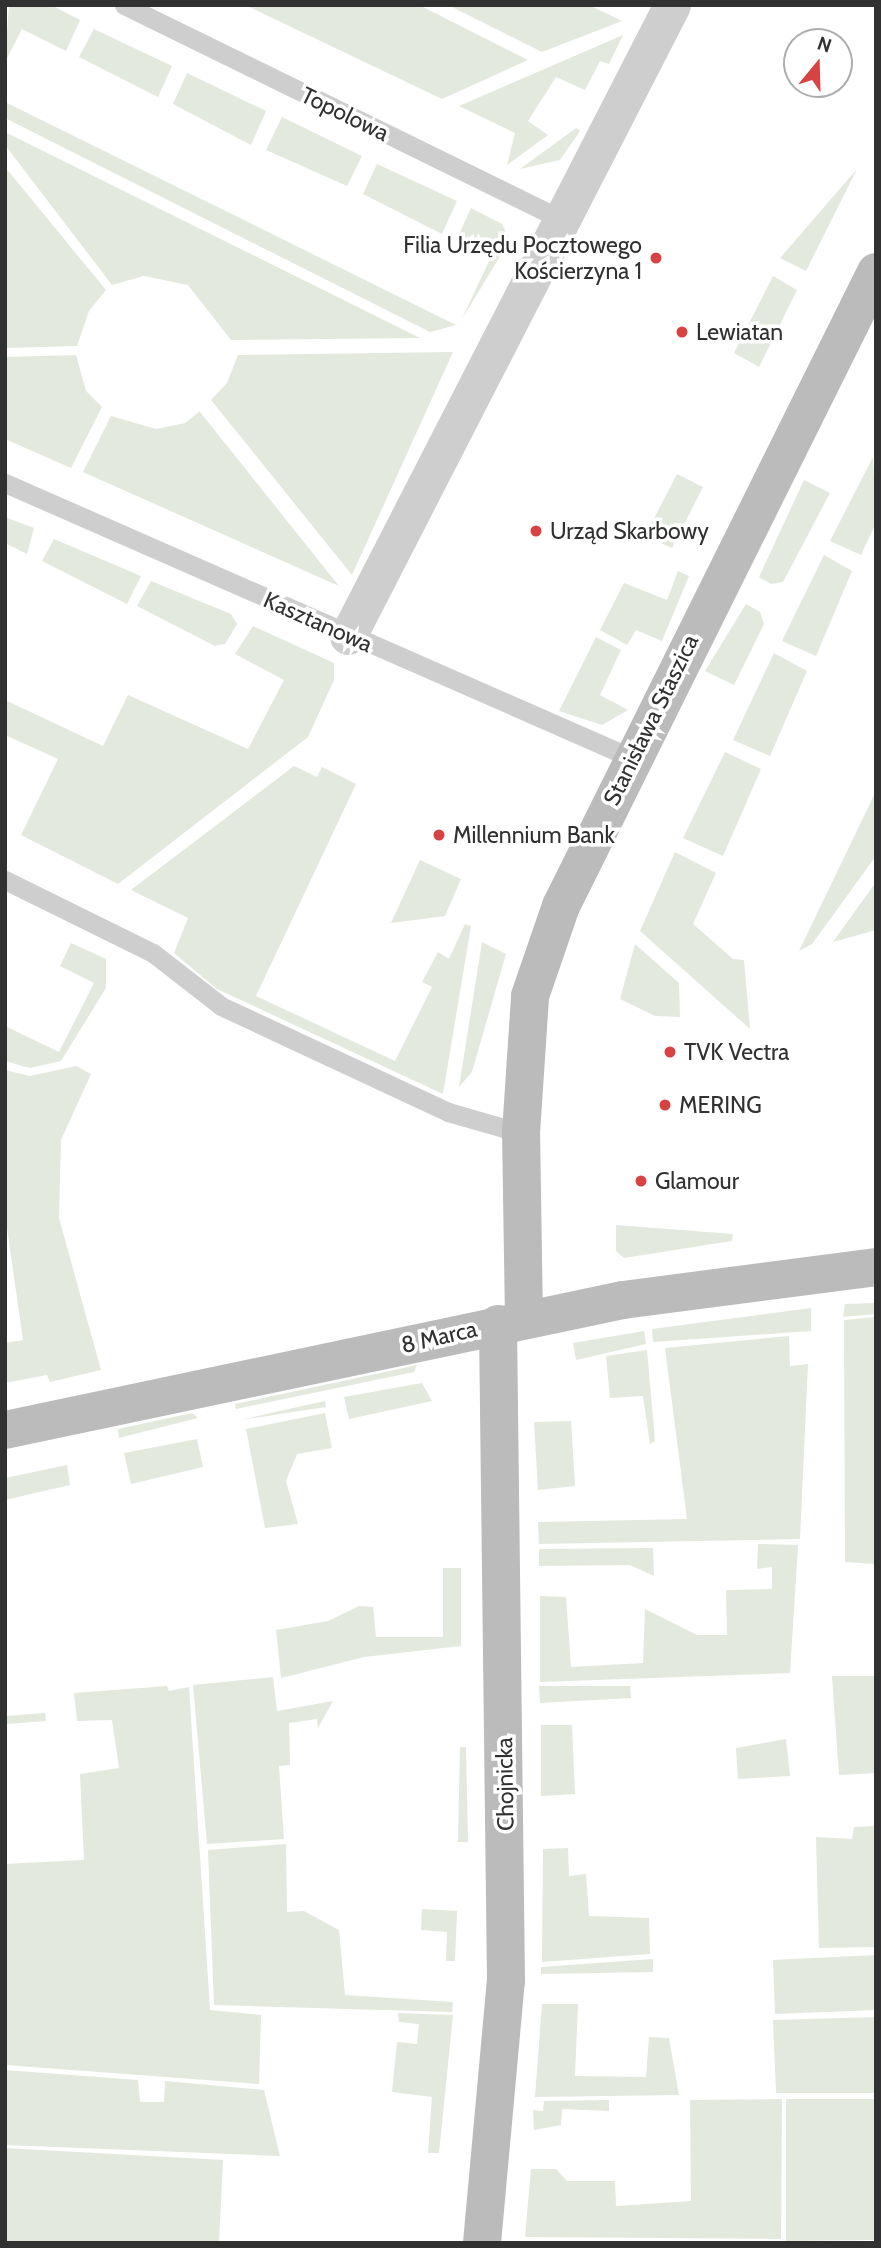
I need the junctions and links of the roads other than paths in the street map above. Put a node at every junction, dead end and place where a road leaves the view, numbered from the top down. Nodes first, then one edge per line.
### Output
1 (124, 5) edge
2 (672, 5) edge
3 (566, 222) junction
4 (876, 272) edge
5 (866, 316) edge
6 (5, 483) edge
7 (348, 636) junction
8 (632, 758) junction
9 (5, 880) edge
10 (521, 1133) junction
11 (876, 1267) edge
12 (511, 1322) junction
13 (5, 1430) edge
14 (482, 2243) edge

1 - 3 lane, Topolowa
2 - 3 street
3 - 7 street
4 - 5 street, Stanisława Staszica
5 - 8 street, Stanisława Staszica
6 - 7 lane, Kasztanowa
7 - 8 lane, Kasztanowa
8 - 10 street, Stanisława Staszica
9 - 10 lane
10 - 12 street, Stanisława Staszica
11 - 12 street, 8 Marca
12 - 13 street, 8 Marca
12 - 14 street, Chojnicka

